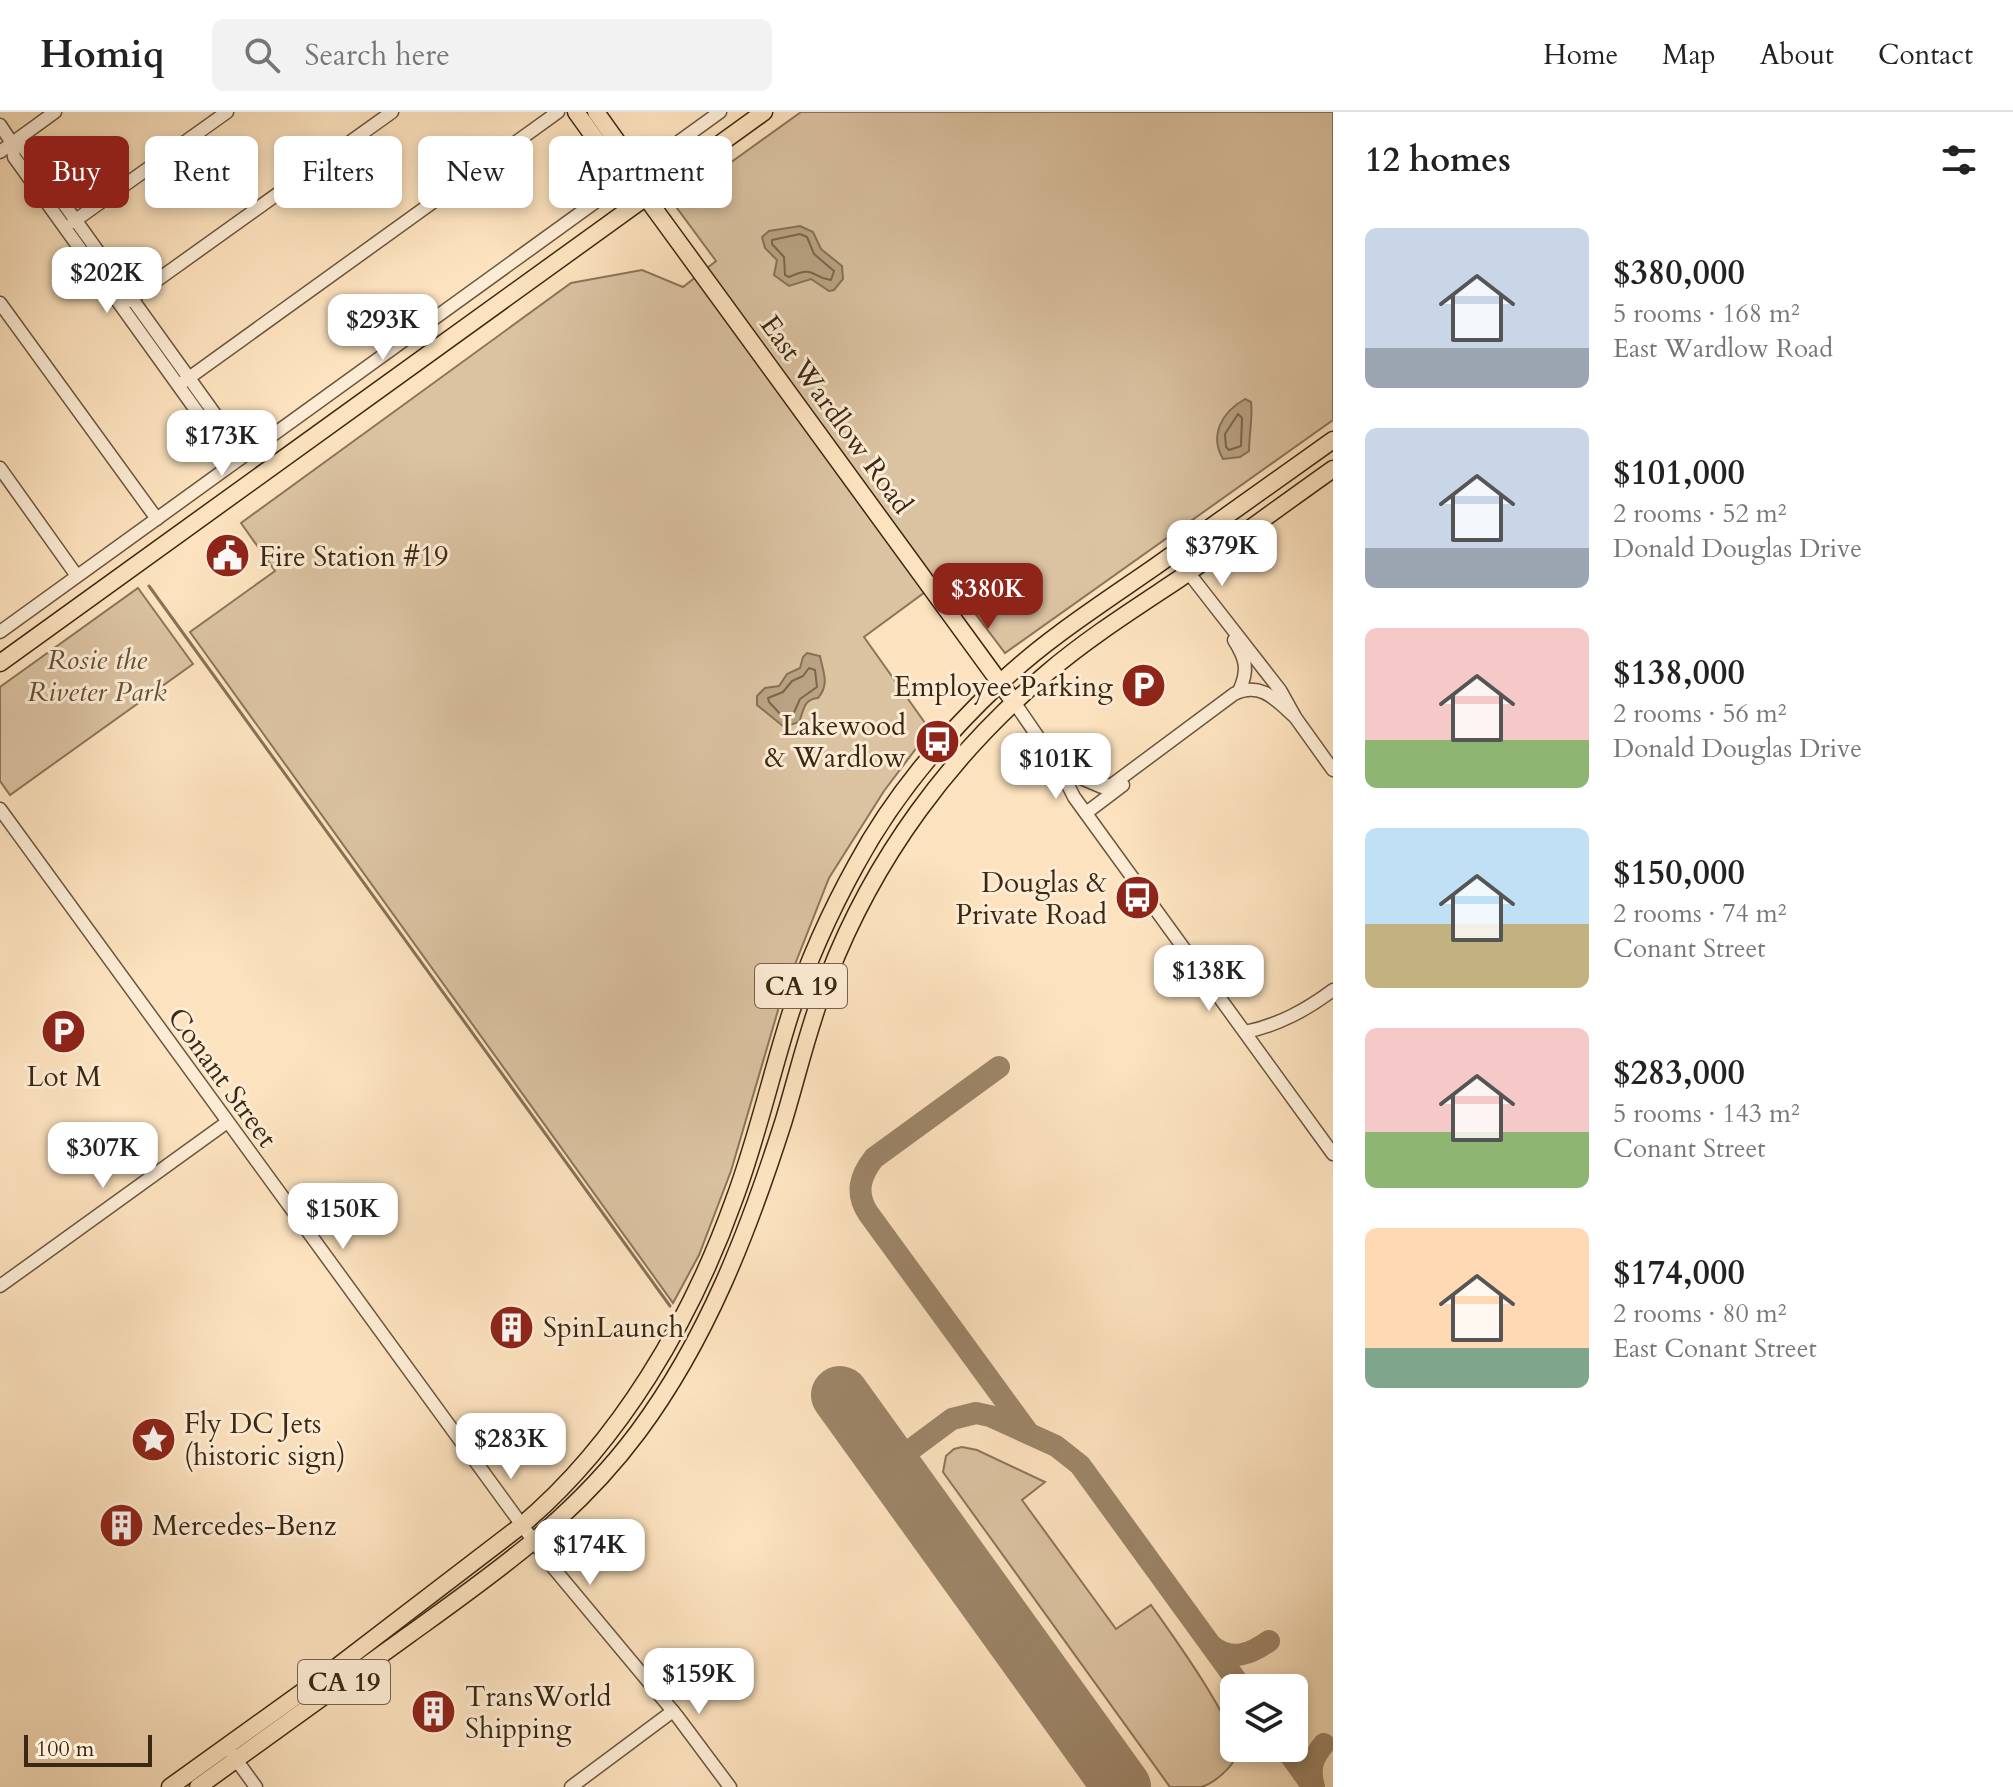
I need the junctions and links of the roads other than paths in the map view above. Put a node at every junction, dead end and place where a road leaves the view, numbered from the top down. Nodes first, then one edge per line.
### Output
1 (55, 112) edge
2 (227, 112) edge
3 (392, 112) edge
4 (558, 112) edge
5 (576, 112) edge
6 (596, 112) edge
7 (764, 112) edge
8 (717, 113) edge
9 (0, 125) edge
10 (597, 136) edge
11 (610, 136) edge
12 (686, 136) edge
13 (730, 136) edge
14 (12, 143) junction
15 (0, 152) edge
16 (588, 208) edge
17 (628, 208) edge
18 (654, 208) edge
19 (71, 224) junction
20 (127, 301) junction
21 (0, 303) edge
22 (191, 377) junction
23 (179, 385) junction
24 (1333, 440) edge
25 (239, 459) junction
26 (0, 468) edge
27 (1333, 469) edge
28 (254, 480) junction
29 (157, 519) junction
30 (1188, 572) junction
31 (77, 576) junction
32 (1228, 626) junction
33 (0, 632) edge
34 (0, 663) edge
35 (1000, 683) junction
36 (1239, 691) junction
37 (1014, 702) junction
38 (1295, 717) junction
39 (1141, 764) junction
40 (1060, 769) junction
41 (1333, 770) edge
42 (0, 809) edge
43 (1086, 813) junction
44 (1333, 990) edge
45 (1245, 1032) junction
46 (226, 1123) junction
47 (1333, 1154) edge
48 (0, 1286) edge
49 (676, 1329) junction
50 (696, 1341) junction
51 (522, 1525) junction
52 (535, 1543) junction
53 (673, 1711) junction
54 (231, 1753) junction
55 (170, 1787) edge
56 (198, 1787) edge
57 (256, 1787) edge
58 (571, 1787) edge
59 (730, 1787) edge

1 - 14 street
2 - 19 street
3 - 20 street
4 - 22 street
5 - 10 main road, East Wardlow Road
6 - 11 main road, East Wardlow Road
7 - 13 main road
8 - 12 street
9 - 14 street
14 - 15 street
14 - 19 street
16 - 25 street
17 - 28 main road
18 - 35 main road, East Wardlow Road
19 - 20 street
20 - 22 street
20 - 23 street
21 - 29 street
22 - 23 street
22 - 25 street
23 - 25 street
24 - 35 main road, CA 19
25 - 28 street
25 - 29 street
26 - 31 street
27 - 30 main road, CA 19
28 - 34 main road
29 - 31 street
30 - 32 street
30 - 37 main road, CA 19
31 - 33 street
32 - 36 street
32 - 38 street
35 - 37 main road, East Wardlow Road
35 - 49 main road, CA 19
36 - 38 street
36 - 39 street
37 - 40 street
37 - 50 main road, CA 19
38 - 41 street
39 - 40 street
39 - 43 street
40 - 43 street
42 - 46 street, Conant Street
43 - 45 street
44 - 45 street
45 - 47 street
46 - 48 street
46 - 51 street, Conant Street
49 - 50 main road
49 - 51 main road, CA 19
50 - 52 main road, CA 19
51 - 52 street, Conant Street
51 - 54 main road, CA 19
52 - 53 street, Conant Street
52 - 54 main road, CA 19
53 - 58 street
53 - 59 street, Conant Street
54 - 55 main road, CA 19
54 - 56 main road, CA 19
54 - 57 street

